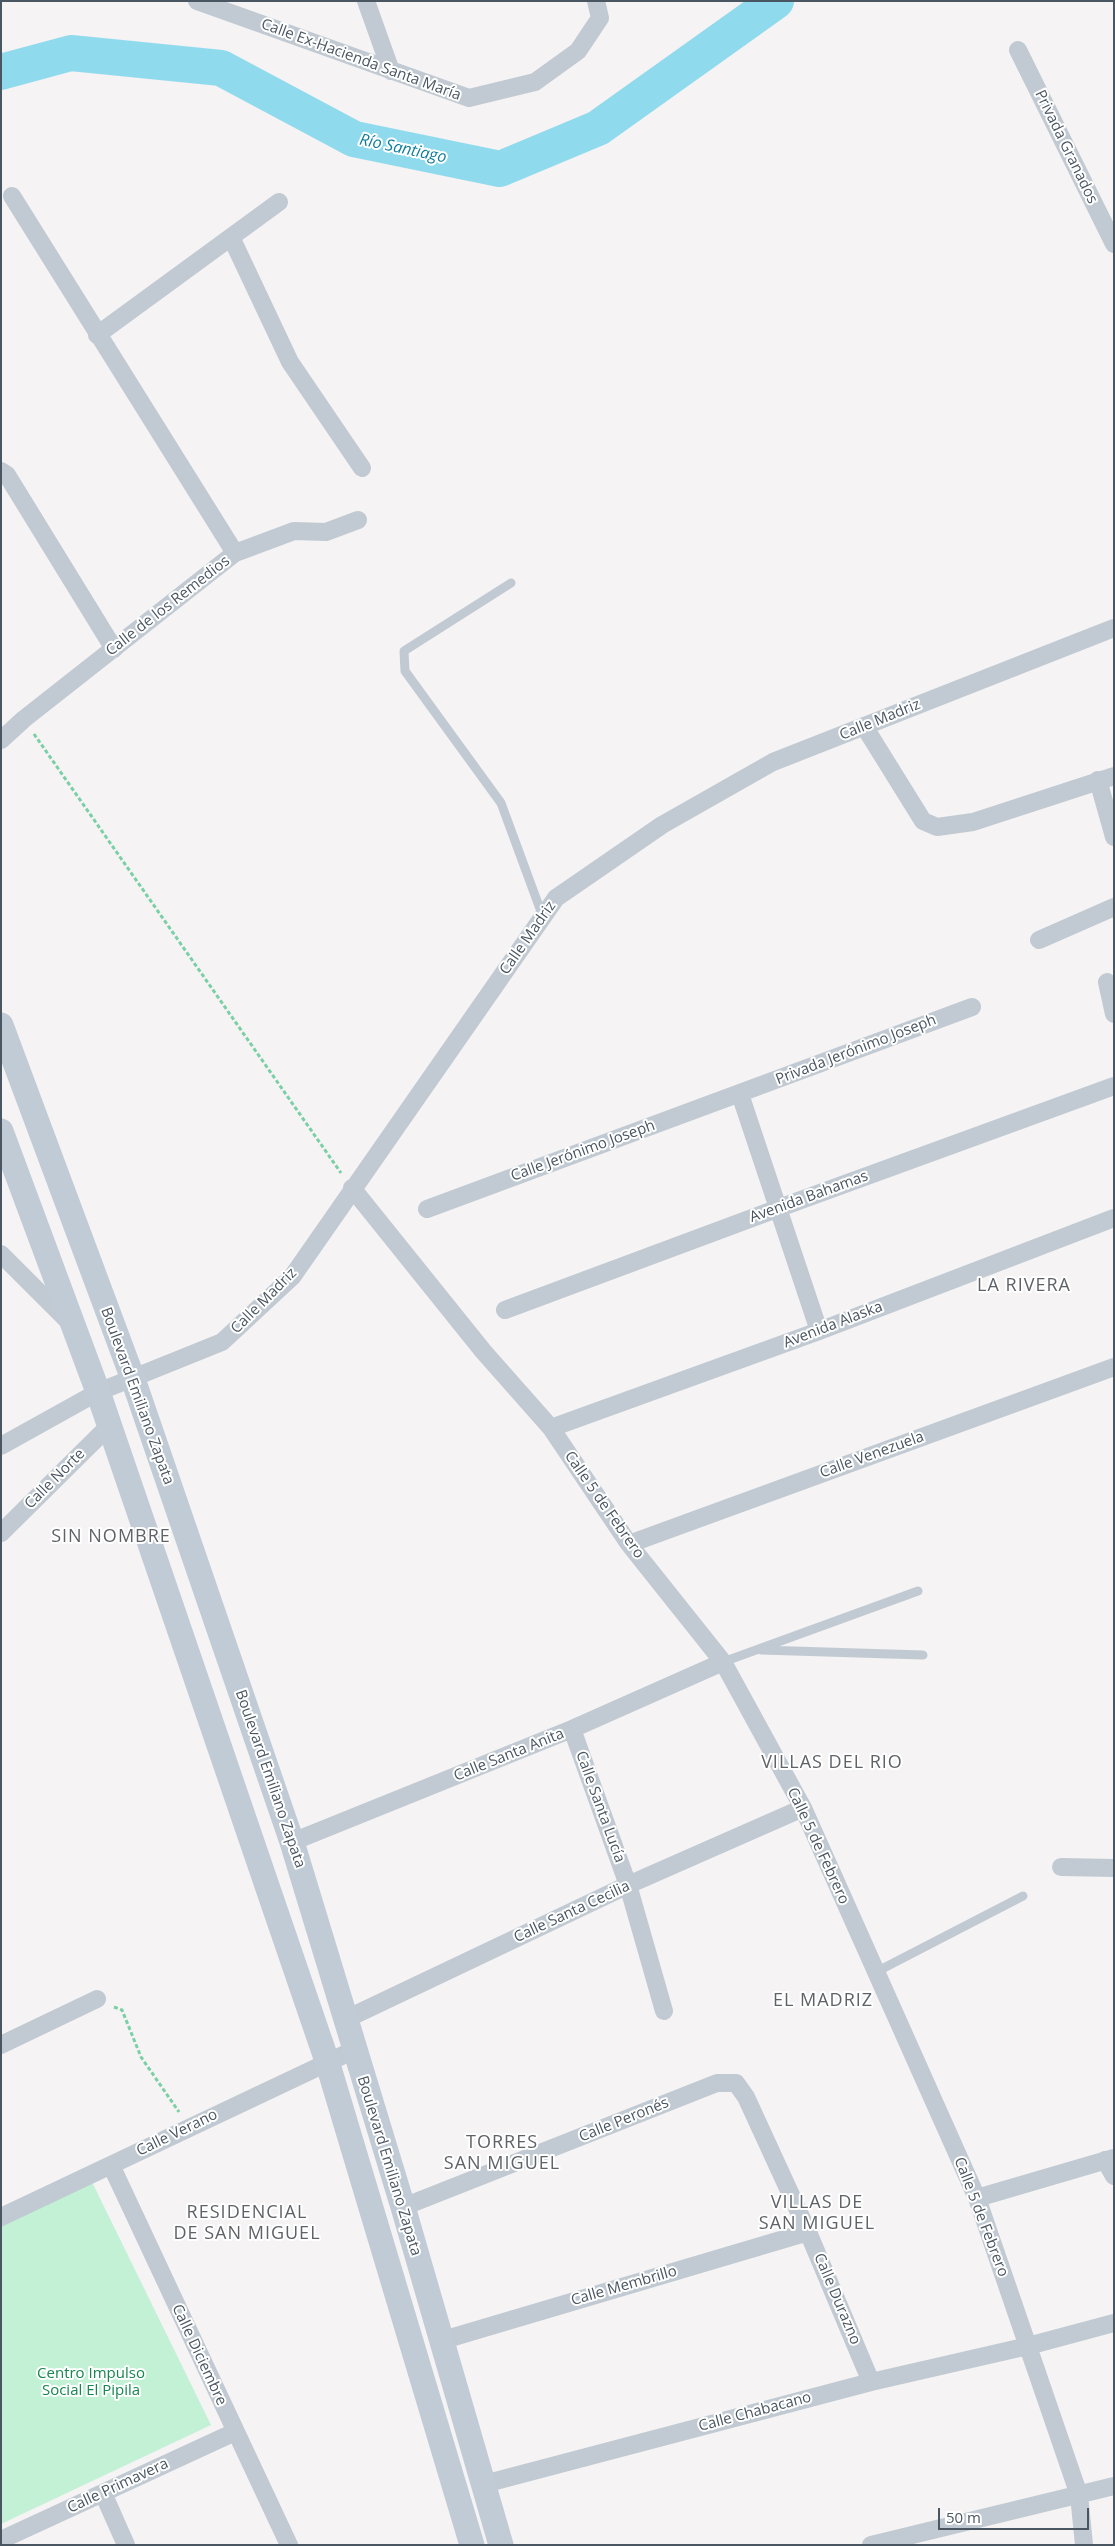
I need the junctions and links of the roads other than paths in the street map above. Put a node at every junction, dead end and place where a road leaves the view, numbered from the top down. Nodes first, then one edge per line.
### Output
1 (197, 1) edge
2 (366, 1) edge
3 (596, 1) edge
4 (1018, 50) dead end
5 (391, 71) junction
6 (12, 196) dead end
7 (279, 202) dead end
8 (231, 237) junction
9 (1114, 244) edge
10 (97, 335) junction
11 (362, 468) dead end
12 (1, 470) edge
13 (358, 520) dead end
14 (235, 553) junction
15 (511, 584) dead end
16 (1114, 628) edge
17 (114, 649) junction
18 (864, 726) junction
19 (1, 740) edge
20 (1106, 778) edge
21 (1114, 837) edge
22 (1114, 907) edge
23 (543, 917) junction
24 (1039, 940) dead end
25 (1107, 982) dead end
26 (972, 1007) dead end
27 (1114, 1014) edge
28 (1, 1025) edge
29 (1114, 1086) edge
30 (740, 1094) junction
31 (1, 1131) edge
32 (352, 1188) junction
33 (779, 1208) junction
34 (427, 1209) dead end
35 (1114, 1218) edge
36 (5, 1264) edge
37 (505, 1310) dead end
38 (73, 1326) junction
39 (819, 1331) junction
40 (1114, 1367) edge
41 (133, 1379) junction
42 (98, 1392) junction
43 (110, 1424) junction
44 (550, 1428) junction
45 (1, 1446) edge
46 (1, 1533) edge
47 (629, 1544) junction
48 (918, 1591) dead end
49 (755, 1650) junction
50 (923, 1655) dead end
51 (723, 1662) junction
52 (572, 1729) junction
53 (802, 1808) junction
54 (292, 1842) junction
55 (1061, 1867) dead end
56 (1114, 1868) edge
57 (628, 1885) junction
58 (1023, 1896) dead end
59 (876, 1972) junction
60 (97, 2000) road end
61 (664, 2011) dead end
62 (344, 2020) junction
63 (1, 2045) edge
64 (354, 2050) junction
65 (327, 2061) junction
66 (736, 2082) joint
67 (1110, 2159) edge
68 (111, 2165) junction
69 (1114, 2176) edge
70 (977, 2198) junction
71 (403, 2208) junction
72 (1, 2217) edge
73 (808, 2232) junction
74 (1114, 2323) edge
75 (440, 2341) junction
76 (1028, 2346) junction
77 (871, 2382) junction
78 (235, 2432) junction
79 (484, 2484) junction
80 (1114, 2486) edge
81 (103, 2493) junction
82 (1079, 2494) junction
83 (1, 2540) edge
84 (126, 2545) edge
85 (289, 2545) edge
86 (472, 2545) edge
87 (501, 2545) edge
88 (871, 2545) edge
89 (1084, 2545) edge

1 - 5 street, Calle Ex-Hacienda Santa María
2 - 5 street
3 - 5 street, Calle Ex-Hacienda Santa María
4 - 9 street, Privada Granados
6 - 10 street
7 - 8 street
8 - 10 street
8 - 11 street
10 - 14 street
12 - 17 street
13 - 14 street, Calle de los Remedios
14 - 17 street, Calle de los Remedios
15 - 23 lane
16 - 18 street, Calle Madriz
17 - 19 street, Calle de los Remedios
18 - 20 street
18 - 23 street, Calle Madriz
20 - 21 street
22 - 24 street
23 - 32 street, Calle Madriz
25 - 27 street
26 - 30 street, Privada Jerónimo Joseph
28 - 41 street, Boulevard Emiliano Zapata
29 - 33 street, Avenida Bahamas
30 - 33 street
30 - 34 street, Calle Jerónimo Joseph
31 - 38 street, Boulevard Emiliano Zapata
32 - 41 street, Calle Madriz
32 - 44 street, Calle 5 de Febrero
33 - 37 street, Avenida Bahamas
33 - 39 street
35 - 39 street, Avenida Alaska
36 - 38 street, Boulevard Emiliano Zapata
38 - 42 street, Boulevard Emiliano Zapata
39 - 44 street, Avenida Alaska
40 - 47 street, Calle Venezuela
41 - 42 street, Calle Madriz
41 - 54 street, Boulevard Emiliano Zapata
42 - 43 street, Boulevard Emiliano Zapata
42 - 45 street, Calle Madriz
43 - 46 street, Calle Norte
43 - 65 street, Boulevard Emiliano Zapata
44 - 47 street, Calle 5 de Febrero
47 - 51 street, Calle 5 de Febrero
48 - 49 lane
49 - 50 lane
49 - 51 lane
51 - 52 street, Calle Santa Anita
51 - 53 street, Calle 5 de Febrero
52 - 54 street, Calle Santa Anita
52 - 57 street, Calle Santa Lucía
53 - 57 street, Calle Santa Cecilia
53 - 59 street, Calle 5 de Febrero
54 - 62 street, Boulevard Emiliano Zapata
55 - 56 street
57 - 61 street, Calle Santa Lucía
57 - 62 street, Calle Santa Cecilia
58 - 59 lane
59 - 70 street, Calle 5 de Febrero
60 - 63 street
62 - 64 street, Boulevard Emiliano Zapata
64 - 65 street, Calle Verano
64 - 71 street, Boulevard Emiliano Zapata
65 - 68 street, Calle Verano
65 - 86 street, Boulevard Emiliano Zapata
66 - 71 street, Calle Peronés
66 - 73 street, Calle Durazno
67 - 69 street
67 - 70 street
68 - 72 street, Calle Verano
68 - 78 street, Calle Diciembre
70 - 76 street, Calle 5 de Febrero
71 - 75 street, Boulevard Emiliano Zapata
73 - 75 street, Calle Membrillo
73 - 77 street, Calle Durazno
74 - 76 street, Calle Chabacano
75 - 79 street, Boulevard Emiliano Zapata
76 - 77 street, Calle Chabacano
76 - 82 street, Calle 5 de Febrero
77 - 79 street, Calle Chabacano
78 - 81 street, Calle Primavera
78 - 85 street, Calle Diciembre
79 - 87 street, Boulevard Emiliano Zapata
80 - 82 street
81 - 83 street, Calle Primavera
81 - 84 street
82 - 88 street
82 - 89 street, Calle 5 de Febrero

